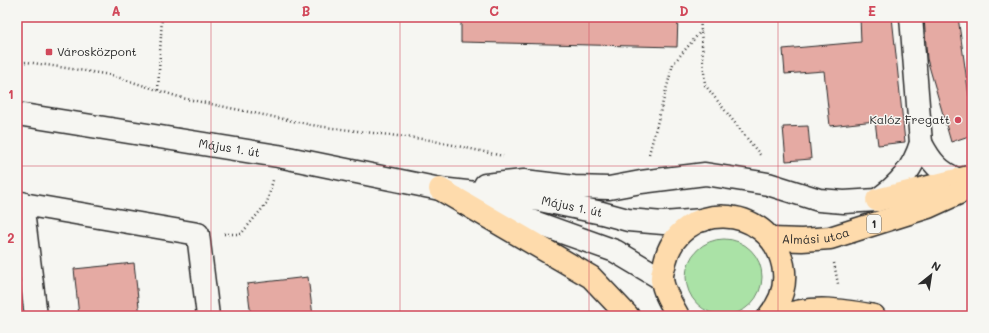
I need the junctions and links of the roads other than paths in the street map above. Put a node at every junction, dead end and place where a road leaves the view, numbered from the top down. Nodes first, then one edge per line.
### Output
1 (911, 17) edge
2 (17, 114) edge
3 (921, 143) junction
4 (968, 181) edge
5 (440, 189) junction
6 (877, 200) junction
7 (19, 203) edge
8 (703, 220) junction
9 (771, 238) junction
10 (662, 279) junction
11 (36, 316) edge
12 (208, 316) edge
13 (628, 316) edge
14 (678, 316) edge
15 (769, 316) edge
16 (781, 316) edge
17 (874, 316) edge

1 - 3 main road
2 - 5 main road, Május 1. út
3 - 4 main road
3 - 6 main road
4 - 6 main road
4 - 9 main road, Almási utca / 1
5 - 6 main road
5 - 8 main road, Május 1. út
5 - 10 main road, Május 1. út
5 - 13 main road
7 - 11 main road
7 - 12 main road
8 - 9 main road
8 - 10 main road
9 - 15 main road
10 - 14 main road
16 - 17 main road

